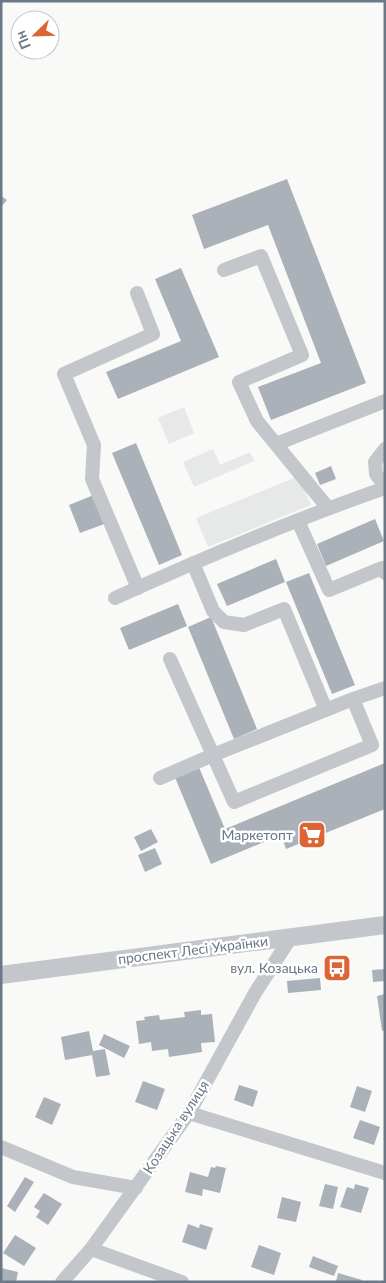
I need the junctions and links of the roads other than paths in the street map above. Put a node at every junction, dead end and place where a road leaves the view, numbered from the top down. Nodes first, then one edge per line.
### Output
1 (224, 270) dead end
2 (137, 293) dead end
3 (385, 401) edge
4 (276, 444) junction
5 (385, 449) edge
6 (385, 487) edge
7 (328, 508) junction
8 (298, 521) junction
9 (193, 563) junction
10 (385, 573) edge
11 (138, 588) junction
12 (115, 598) dead end
13 (170, 659) dead end
14 (385, 688) edge
15 (353, 699) junction
16 (326, 710) junction
17 (213, 755) junction
18 (160, 778) dead end
19 (385, 925) edge
20 (291, 937) junction
21 (1, 975) edge
22 (189, 1113) junction
23 (1, 1147) edge
24 (385, 1173) edge
25 (136, 1188) junction
26 (91, 1248) junction
27 (62, 1282) edge
28 (182, 1282) edge

1 - 4 street
2 - 11 street
3 - 4 street
4 - 7 street
5 - 6 street
6 - 7 street
7 - 8 street
8 - 9 street
8 - 10 street
9 - 11 street
9 - 16 street
11 - 12 street
13 - 17 street
14 - 15 street
15 - 16 street
15 - 17 street
16 - 17 street
17 - 18 street
19 - 20 street, проспект Лесі Українки
20 - 21 street, проспект Лесі Українки
20 - 22 street, Козацька вулиця
22 - 24 street
22 - 25 street, Козацька вулиця
23 - 25 street
25 - 26 street, Козацька вулиця
26 - 27 street, Козацька вулиця
26 - 28 street

